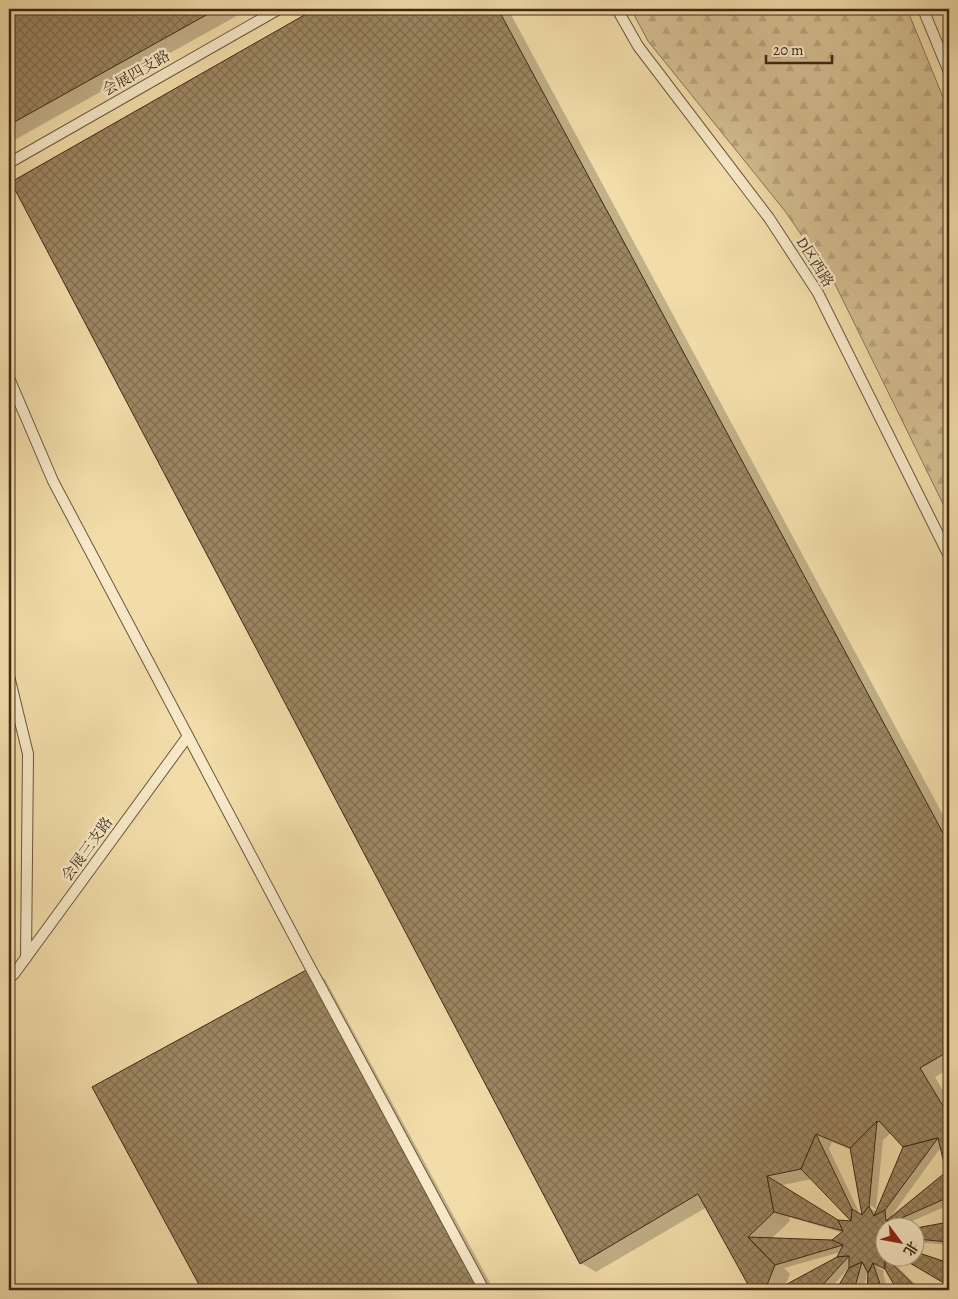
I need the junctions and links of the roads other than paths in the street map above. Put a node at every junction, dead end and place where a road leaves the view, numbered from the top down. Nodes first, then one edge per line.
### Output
1 (279, 9) edge
2 (617, 9) edge
3 (923, 9) edge
4 (949, 72) edge
5 (9, 163) edge
6 (9, 378) edge
7 (949, 556) edge
8 (9, 676) edge
9 (188, 736) junction
10 (26, 958) junction
11 (9, 978) edge
12 (484, 1290) edge

1 - 5 lane, 会展四支路
2 - 7 lane, D区西路
3 - 4 lane
6 - 9 lane
8 - 10 lane
9 - 10 lane, 会展三支路
9 - 12 lane
10 - 11 lane, 会展三支路

